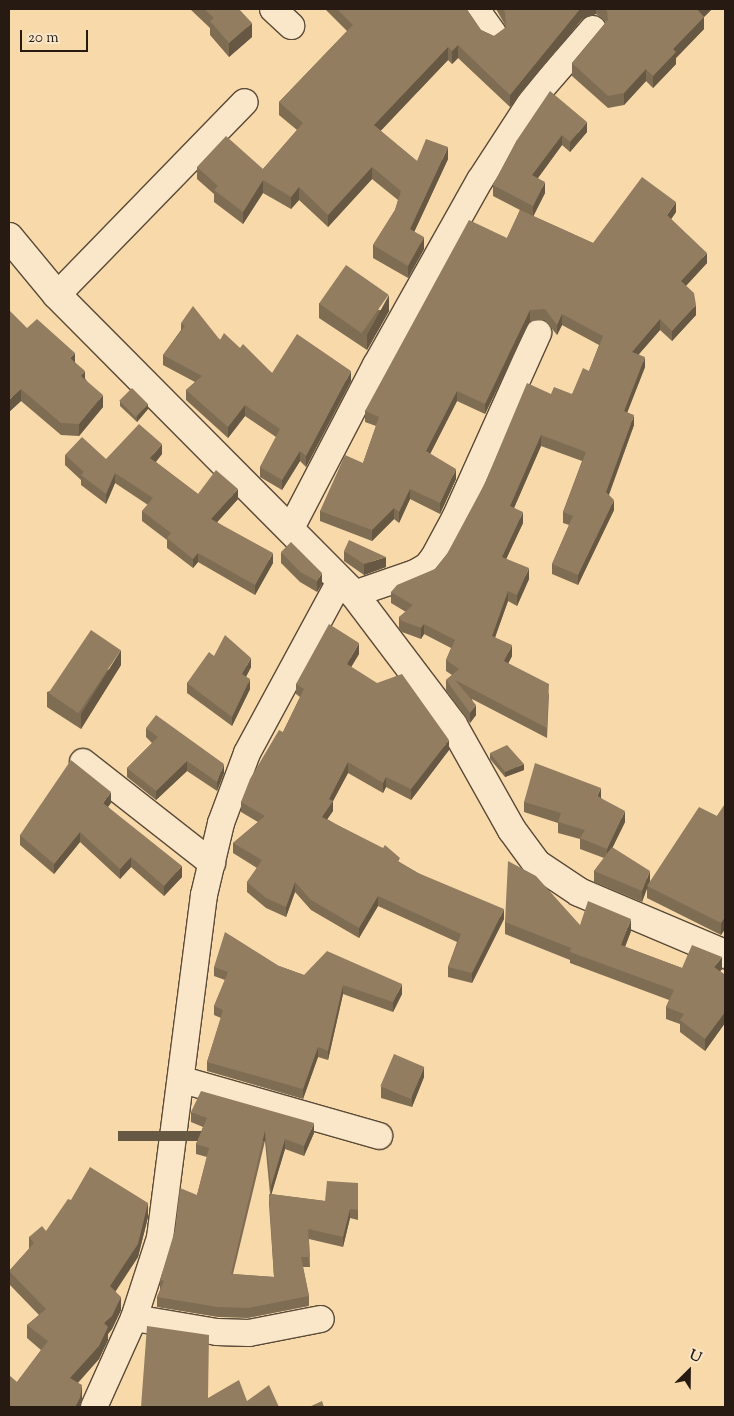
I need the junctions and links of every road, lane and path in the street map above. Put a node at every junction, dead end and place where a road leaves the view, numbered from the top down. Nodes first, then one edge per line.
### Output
1 (480, 9) edge
2 (592, 29) dead end
3 (494, 33) edge
4 (245, 102) dead end
5 (9, 237) edge
6 (57, 295) junction
7 (538, 333) dead end
8 (291, 528) junction
9 (347, 587) junction
10 (83, 762) dead end
11 (212, 863) junction
12 (725, 954) edge
13 (183, 1080) junction
14 (379, 1136) dead end
15 (134, 1318) junction
16 (321, 1319) dead end
17 (94, 1407) edge

1 - 3 street
2 - 8 street
4 - 6 street
5 - 6 street
6 - 8 street
7 - 9 street
8 - 9 street
9 - 11 street
9 - 12 street
10 - 11 street
11 - 13 street
13 - 14 street
13 - 15 street
15 - 16 street
15 - 17 street

